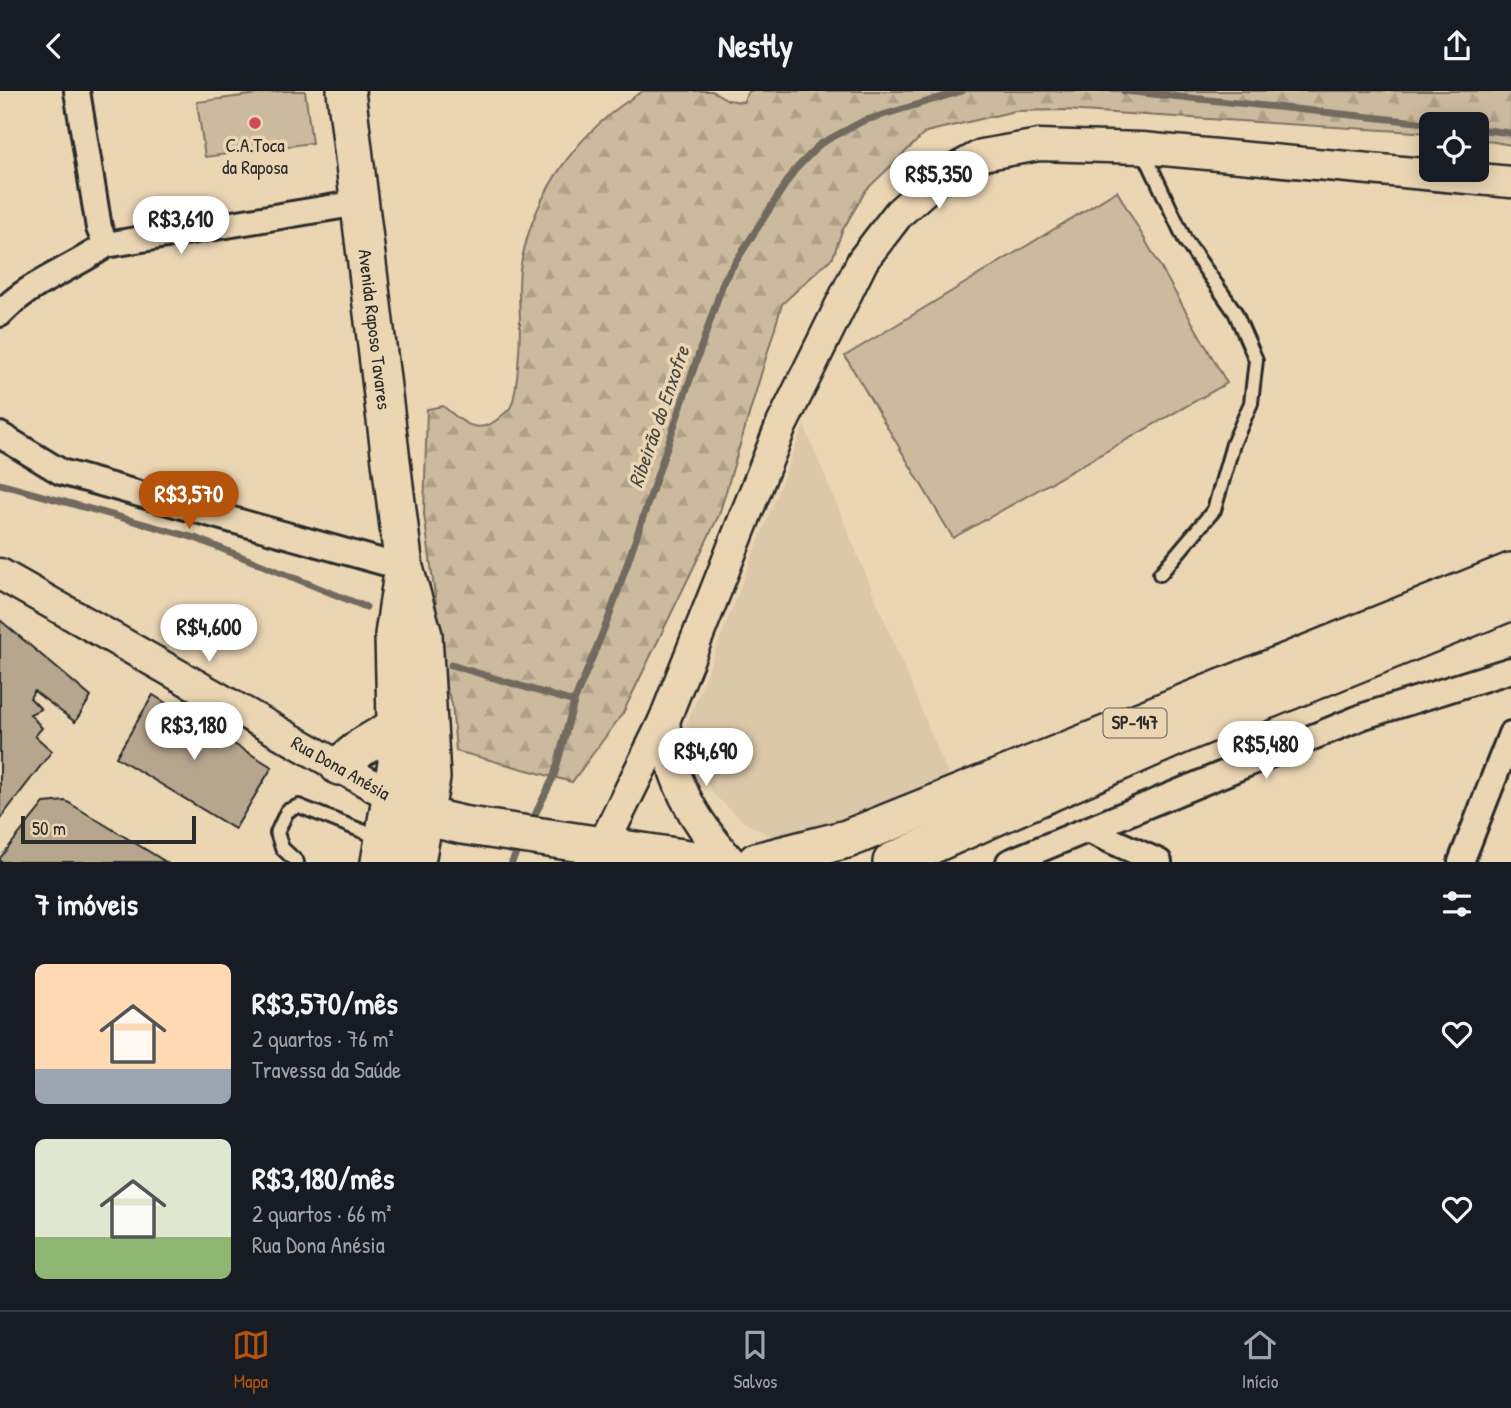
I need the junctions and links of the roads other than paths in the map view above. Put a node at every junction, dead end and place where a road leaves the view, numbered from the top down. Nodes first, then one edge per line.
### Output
1 (77, 91) edge
2 (347, 92) edge
3 (1142, 148) junction
4 (1511, 182) edge
5 (359, 203) junction
6 (106, 246) junction
7 (1, 310) edge
8 (0, 435) edge
9 (404, 568) junction
10 (1511, 572) edge
11 (1160, 574) dead end
12 (0, 575) edge
13 (1511, 601) edge
14 (1511, 670) edge
15 (664, 721) junction
16 (399, 725) junction
17 (1511, 734) edge
18 (338, 766) junction
19 (393, 797) junction
20 (427, 817) junction
21 (1088, 829) junction
22 (590, 850) edge
23 (383, 852) edge
24 (298, 862) edge
25 (416, 862) edge
26 (709, 862) edge
27 (730, 862) edge
28 (756, 862) edge
29 (892, 862) edge
30 (1009, 862) edge
31 (1159, 862) edge
32 (1461, 862) edge

1 - 6 street
2 - 5 main road, Avenida Raposo Tavares
3 - 4 street
3 - 11 lane
3 - 15 street
5 - 6 street
5 - 9 main road, Avenida Raposo Tavares
6 - 7 street
8 - 9 street
9 - 16 main road, Avenida Raposo Tavares
9 - 20 main road, Avenida Raposo Tavares
10 - 28 main road, SP-147
12 - 18 street, Rua Dona Anésia
13 - 29 main road, SP-147
14 - 21 street
15 - 22 street
15 - 27 street
16 - 18 main road
16 - 19 main road, Avenida Raposo Tavares
17 - 32 street
18 - 19 street, Rua Dona Anésia
19 - 20 main road, Rua Dona Anésia
19 - 23 main road, Avenida Raposo Tavares
20 - 22 main road, Rua Dona Anésia
20 - 25 main road, Avenida Raposo Tavares
21 - 30 street
21 - 31 street
22 - 26 main road, Rua Dona Anésia
23 - 24 lane

